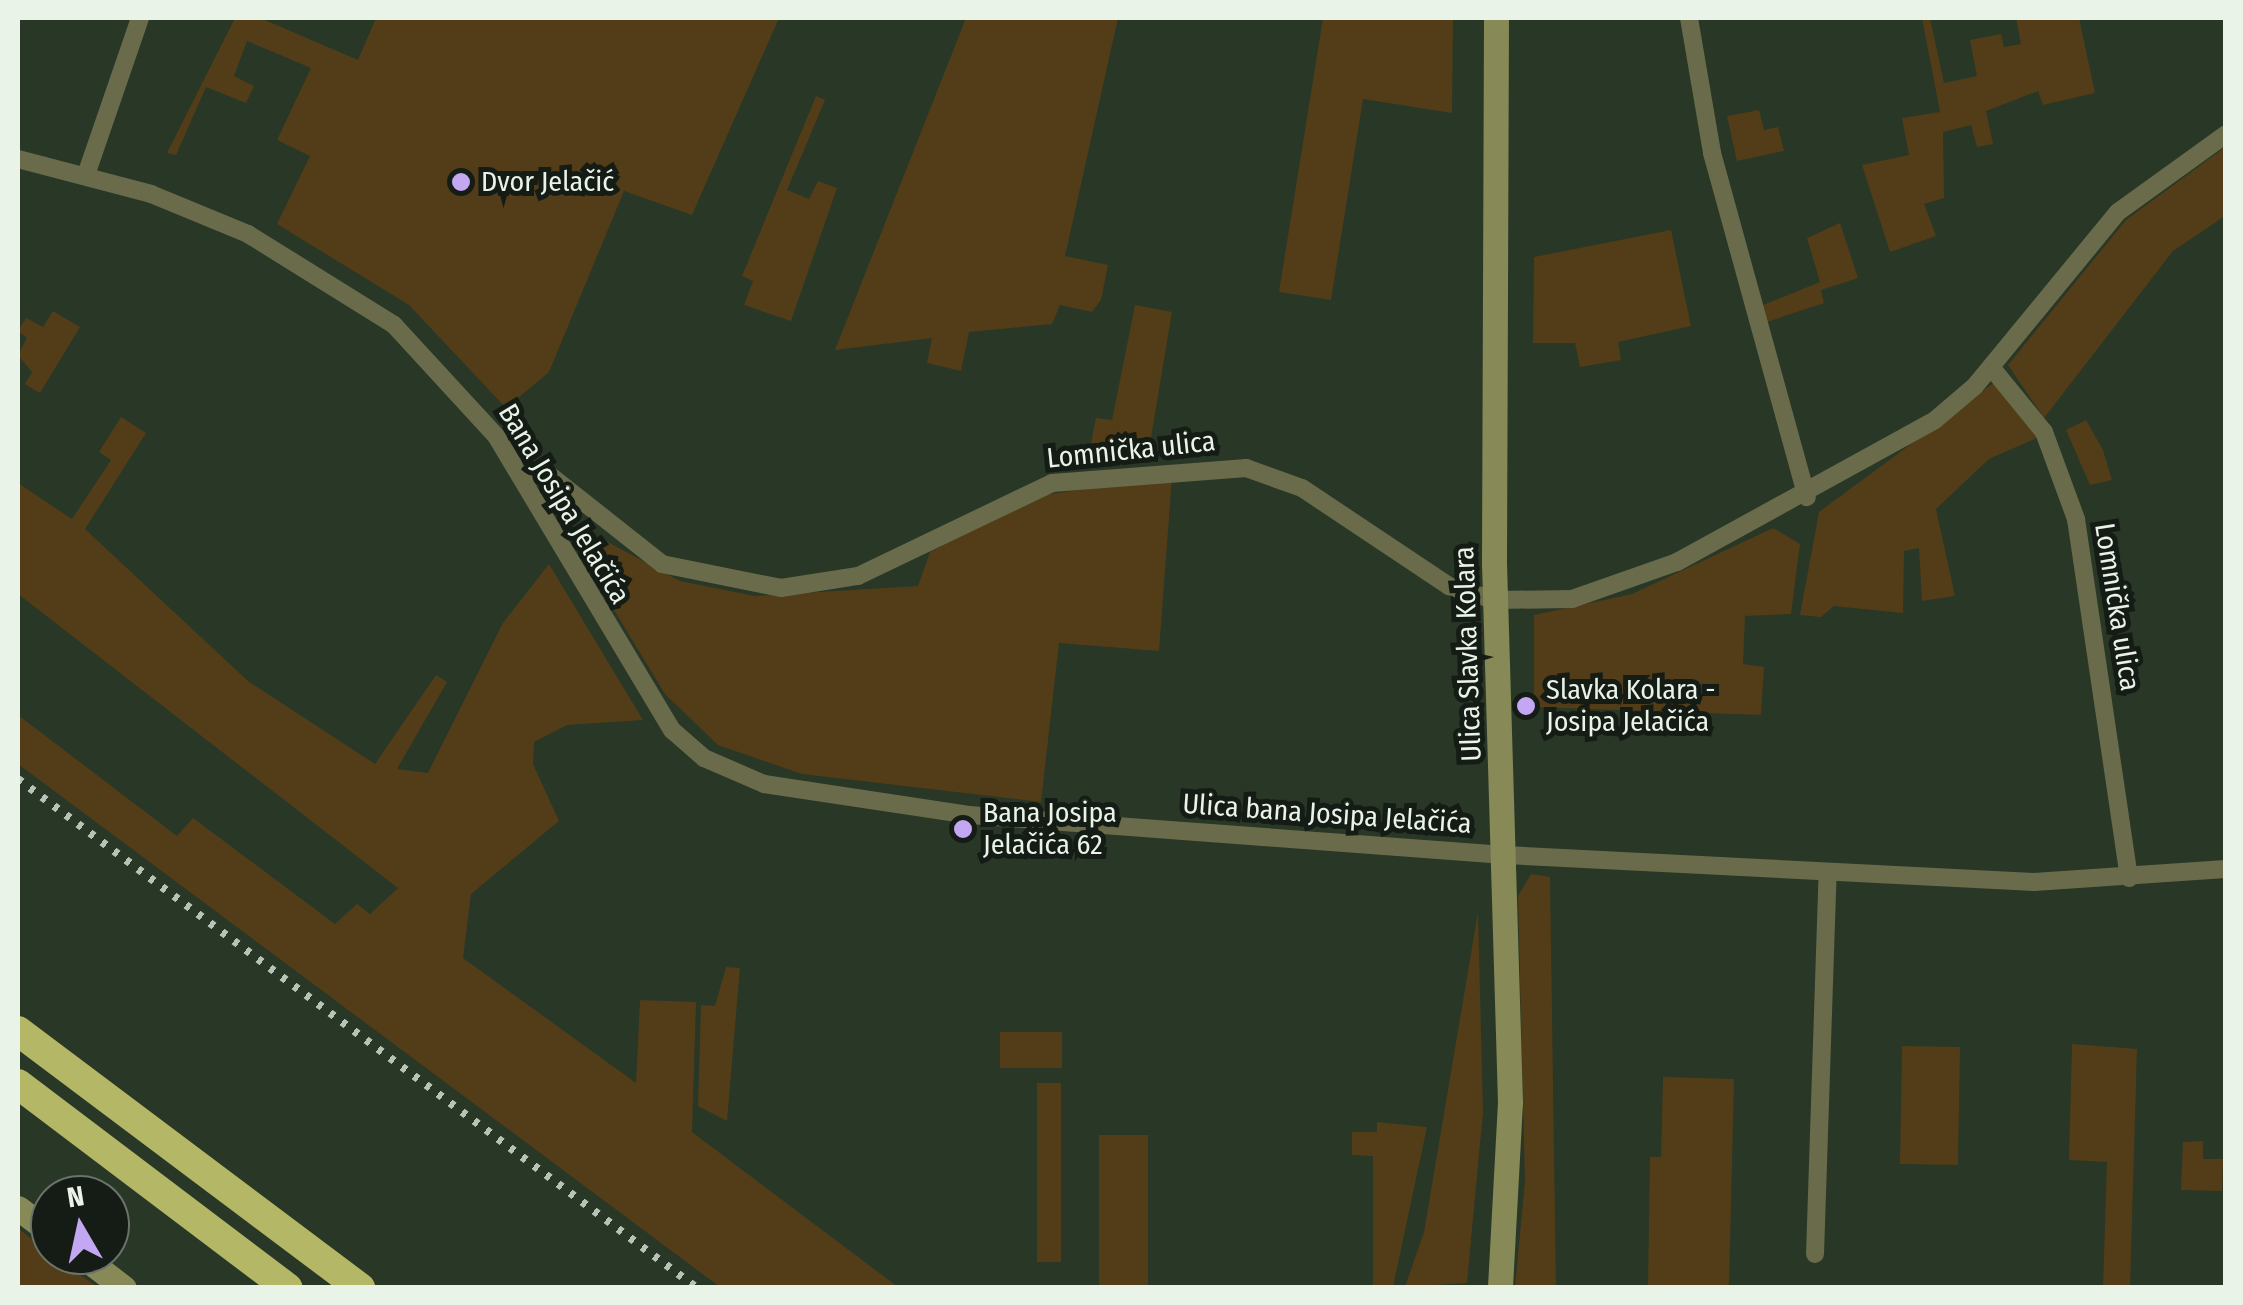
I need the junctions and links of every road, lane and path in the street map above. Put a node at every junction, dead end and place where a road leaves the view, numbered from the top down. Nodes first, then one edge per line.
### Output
1 (140, 18) edge
2 (1496, 18) edge
3 (1689, 18) edge
4 (2226, 134) edge
5 (18, 160) edge
6 (86, 175) junction
7 (1991, 367) junction
8 (521, 476) junction
9 (1806, 496) junction
10 (1494, 600) junction
11 (824, 799) joint
12 (1505, 855) junction
13 (2226, 869) edge
14 (1828, 872) junction
15 (2129, 878) junction
16 (18, 1030) edge
17 (18, 1084) edge
18 (1816, 1254) dead end
19 (288, 1288) edge
20 (360, 1288) edge
21 (1500, 1288) edge

1 - 6 street
2 - 10 main road, Ulica Slavka Kolara
3 - 9 street
4 - 7 street, Lomnička ulica
5 - 6 street, Bana Josipa Jelačića
6 - 8 street, Bana Josipa Jelačića
7 - 9 street, Lomnička ulica
7 - 15 street, Lomnička ulica
8 - 10 street, Lomnička ulica
8 - 11 street, Bana Josipa Jelačića
9 - 10 street, Lomnička ulica
10 - 12 main road, Ulica Slavka Kolara
11 - 12 street, Ulica bana Josipa Jelačića
12 - 14 street, Ulica bana Josipa Jelačića
12 - 21 main road, Ulica Slavka Kolara
13 - 15 street, Ulica bana Josipa Jelačića
14 - 15 street, Ulica bana Josipa Jelačića
14 - 18 street
16 - 20 highway
17 - 19 highway

